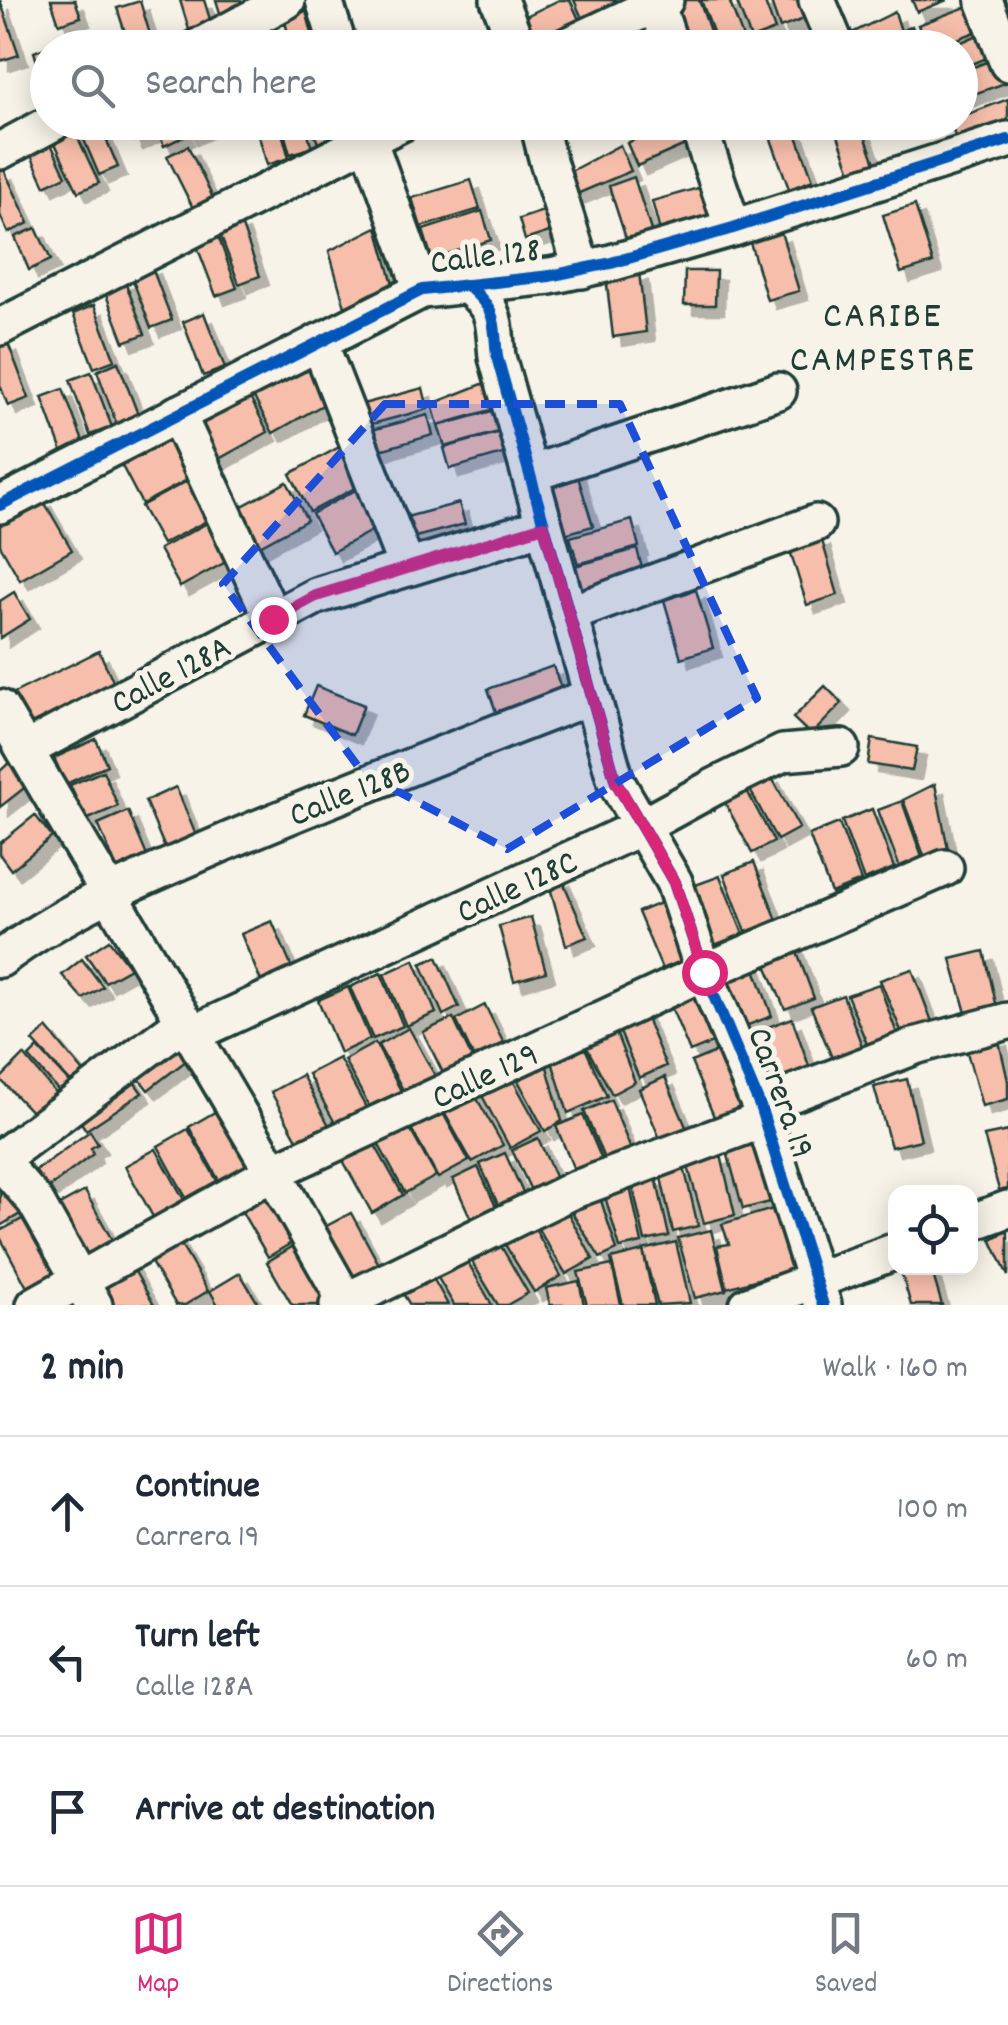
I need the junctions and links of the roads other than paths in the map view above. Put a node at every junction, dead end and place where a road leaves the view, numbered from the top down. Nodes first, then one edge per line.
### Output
1 (287, 0) edge
2 (324, 0) edge
3 (499, 0) edge
4 (817, 0) edge
5 (984, 0) edge
6 (659, 1) edge
7 (231, 30) edge
8 (333, 30) edge
9 (511, 30) edge
10 (600, 30) edge
11 (666, 30) edge
12 (830, 30) edge
13 (1008, 63) edge
14 (30, 135) edge
15 (348, 140) edge
16 (368, 140) edge
17 (542, 140) edge
18 (703, 140) edge
19 (1008, 140) edge
20 (0, 151) edge
21 (732, 228) junction
22 (582, 270) junction
23 (466, 285) junction
24 (422, 290) junction
25 (0, 327) edge
26 (319, 342) junction
27 (778, 391) dead end
28 (177, 414) junction
29 (530, 474) junction
30 (0, 505) edge
31 (816, 523) dead end
32 (544, 526) junction
33 (408, 568) junction
34 (568, 614) junction
35 (273, 619) junction
36 (592, 696) junction
37 (0, 708) edge
38 (841, 748) dead end
39 (25, 750) junction
40 (641, 828) junction
41 (945, 868) dead end
42 (108, 892) junction
43 (0, 959) edge
44 (704, 972) junction
45 (1008, 1022) edge
46 (189, 1028) junction
47 (762, 1113) junction
48 (0, 1160) edge
49 (273, 1172) junction
50 (1008, 1210) edge
51 (978, 1220) edge
52 (888, 1255) edge
53 (87, 1292) edge
54 (820, 1293) edge
55 (344, 1304) edge
56 (35, 1305) edge
57 (748, 1305) edge

1 - 7 street
2 - 8 street
3 - 9 street
4 - 12 street
5 - 13 street
6 - 10 street
6 - 11 street
14 - 20 street
15 - 25 street
16 - 24 street
17 - 22 street
18 - 21 street
19 - 21 street, Calle 128
21 - 22 street, Calle 128
22 - 23 street, Calle 128
23 - 24 street, Calle 128
23 - 29 street, Carrera 19
24 - 26 street, Calle 128
26 - 28 street, Calle 128
26 - 33 street
27 - 29 street
28 - 30 street, Calle 128
28 - 35 street
29 - 32 street, Carrera 19
31 - 34 street
32 - 33 street, Calle 128A
32 - 34 street, Carrera 19
33 - 35 street, Calle 128A
34 - 36 street, Carrera 19
35 - 39 street, Calle 128A
36 - 40 street, Carrera 19
36 - 42 street, Calle 128B
37 - 39 street
38 - 40 street, Calle 128C
39 - 42 street
40 - 44 street, Carrera 19
40 - 46 street, Calle 128C
41 - 44 street, Calle 129
42 - 43 street, Calle 128B
42 - 46 street
44 - 47 street, Carrera 19
44 - 49 street, Calle 129
45 - 47 street
46 - 48 street, Calle 128C
46 - 49 street
47 - 54 street, Carrera 19
47 - 55 street
48 - 53 street
49 - 53 street, Calle 129
49 - 55 street
50 - 51 street
52 - 54 street
53 - 56 street, Calle 129
54 - 57 street

